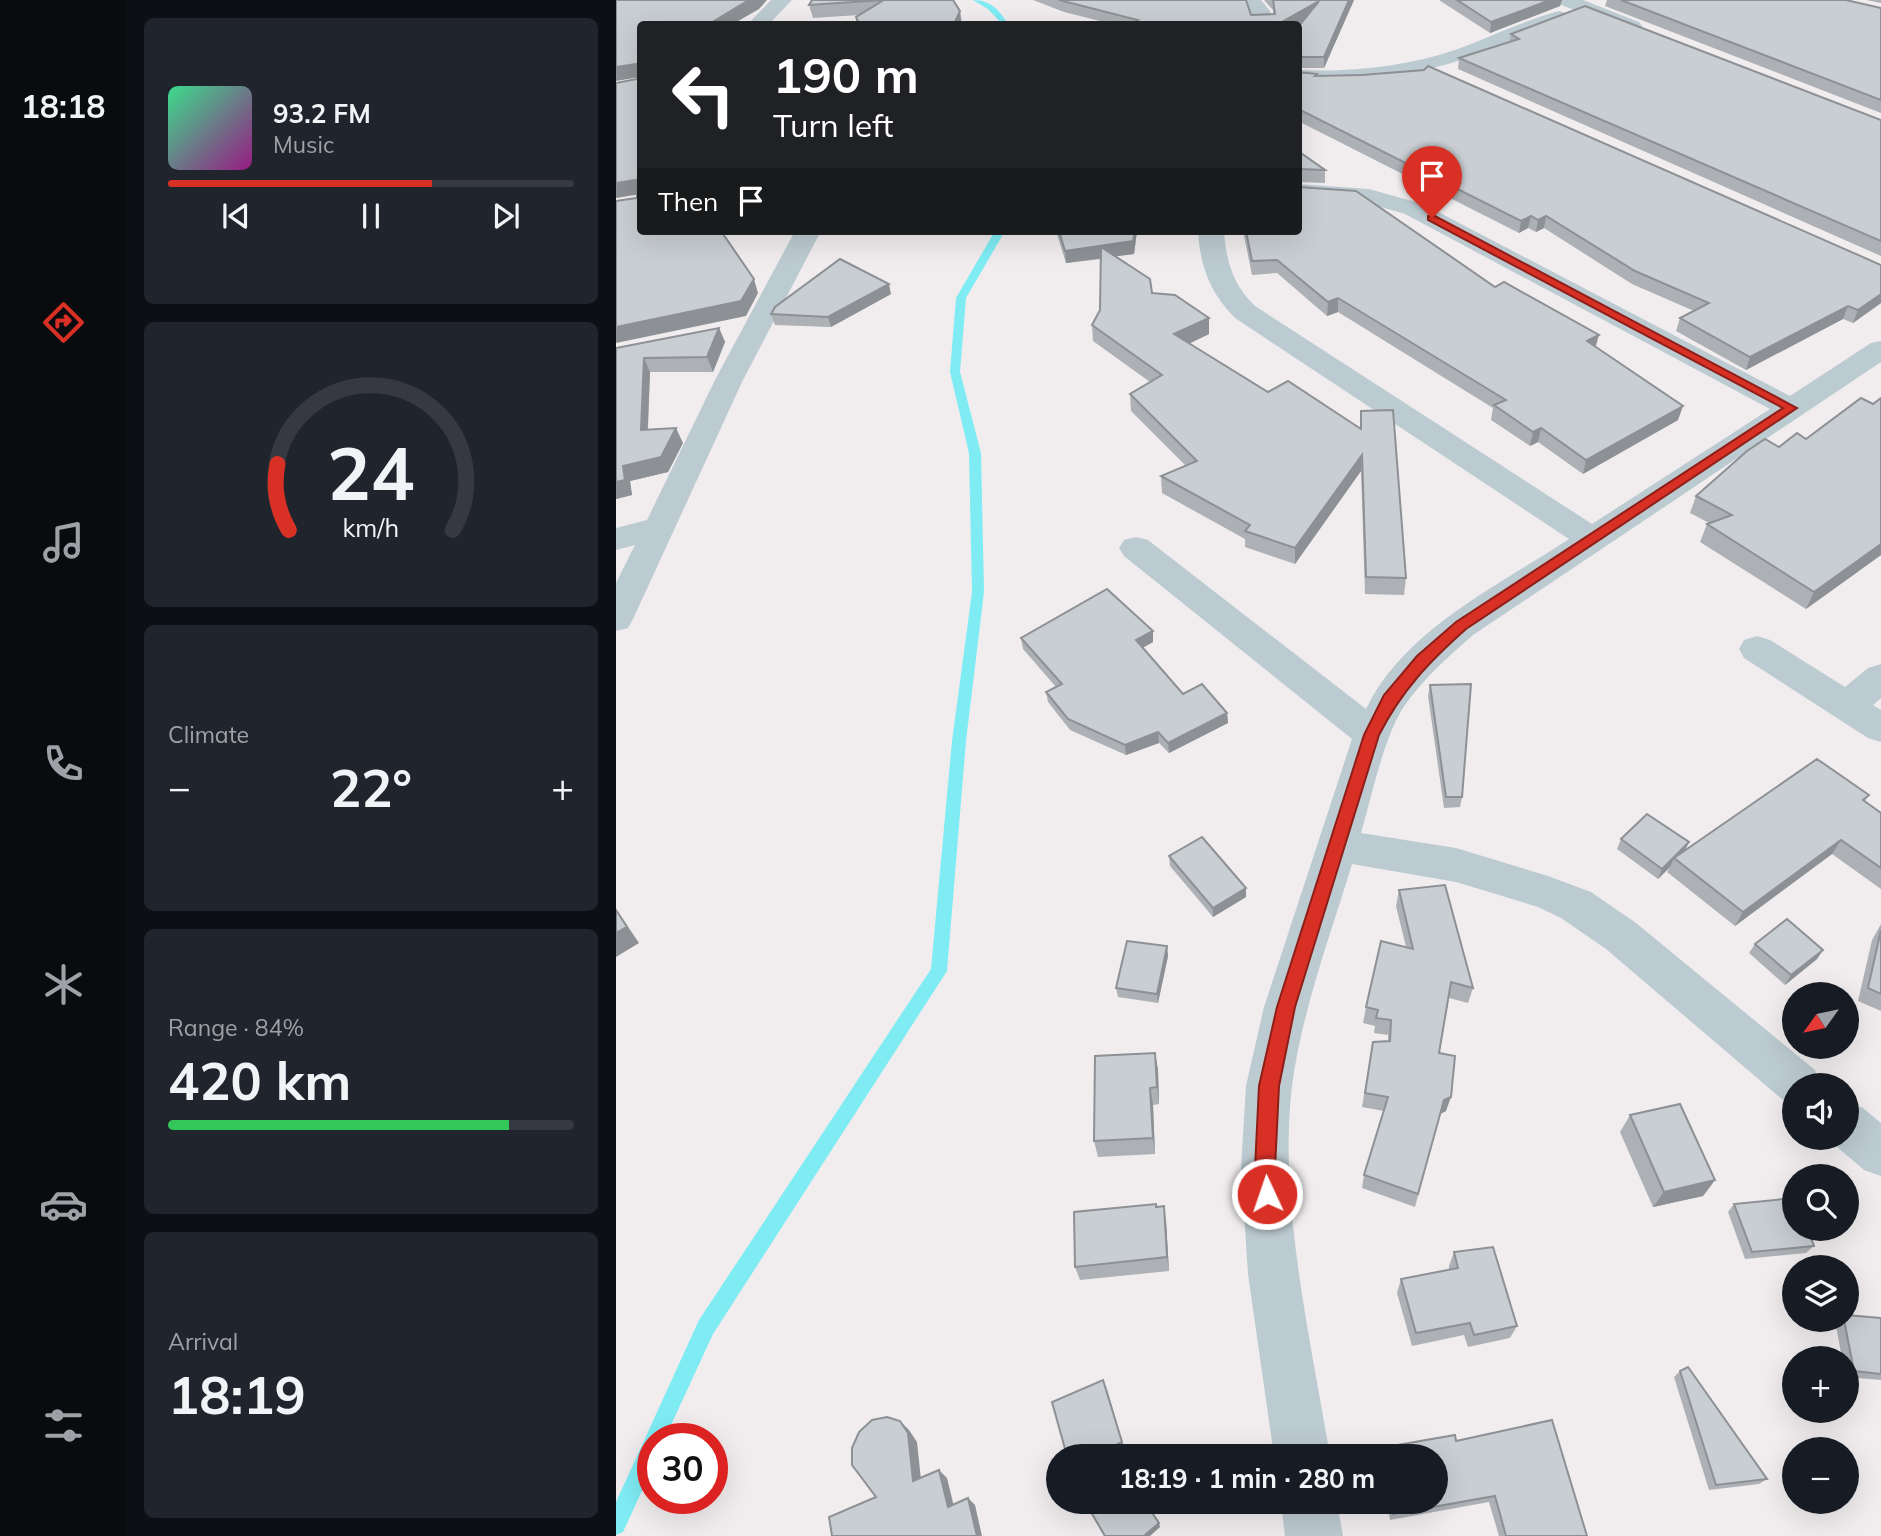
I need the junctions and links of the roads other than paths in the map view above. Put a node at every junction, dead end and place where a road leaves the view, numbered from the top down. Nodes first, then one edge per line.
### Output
1 (782, 0) edge
2 (1251, 0) edge
3 (1584, 2) edge
4 (761, 21) edge
5 (1262, 21) edge
6 (1645, 31) edge
7 (1428, 67) junction
8 (1302, 76) edge
9 (1452, 78) edge
10 (1302, 191) edge
11 (806, 235) edge
12 (1210, 235) edge
13 (761, 324) junction
14 (721, 332) edge
15 (1881, 349) edge
16 (1791, 408) junction
17 (658, 528) junction
18 (616, 539) edge
19 (1591, 539) junction
20 (1136, 548) dead end
21 (616, 619) edge
22 (1757, 649) dead end
23 (1881, 677) edge
24 (1847, 706) junction
25 (1881, 728) edge
26 (1371, 735) junction
27 (1336, 845) junction
28 (1785, 1073) edge
29 (1859, 1135) edge
30 (1881, 1153) edge
31 (1300, 1444) edge
32 (1311, 1514) edge
33 (1314, 1536) edge

1 - 4 street
2 - 5 street
3 - 6 street
3 - 7 street
7 - 8 street
7 - 9 street
10 - 16 street
11 - 13 street
12 - 19 street
13 - 14 street
13 - 17 street
15 - 16 street
16 - 19 street
17 - 18 street
17 - 21 street
19 - 26 street
20 - 26 street
22 - 24 street
23 - 24 street
24 - 25 street
26 - 27 street
27 - 28 street
27 - 31 street
29 - 30 street
32 - 33 street

